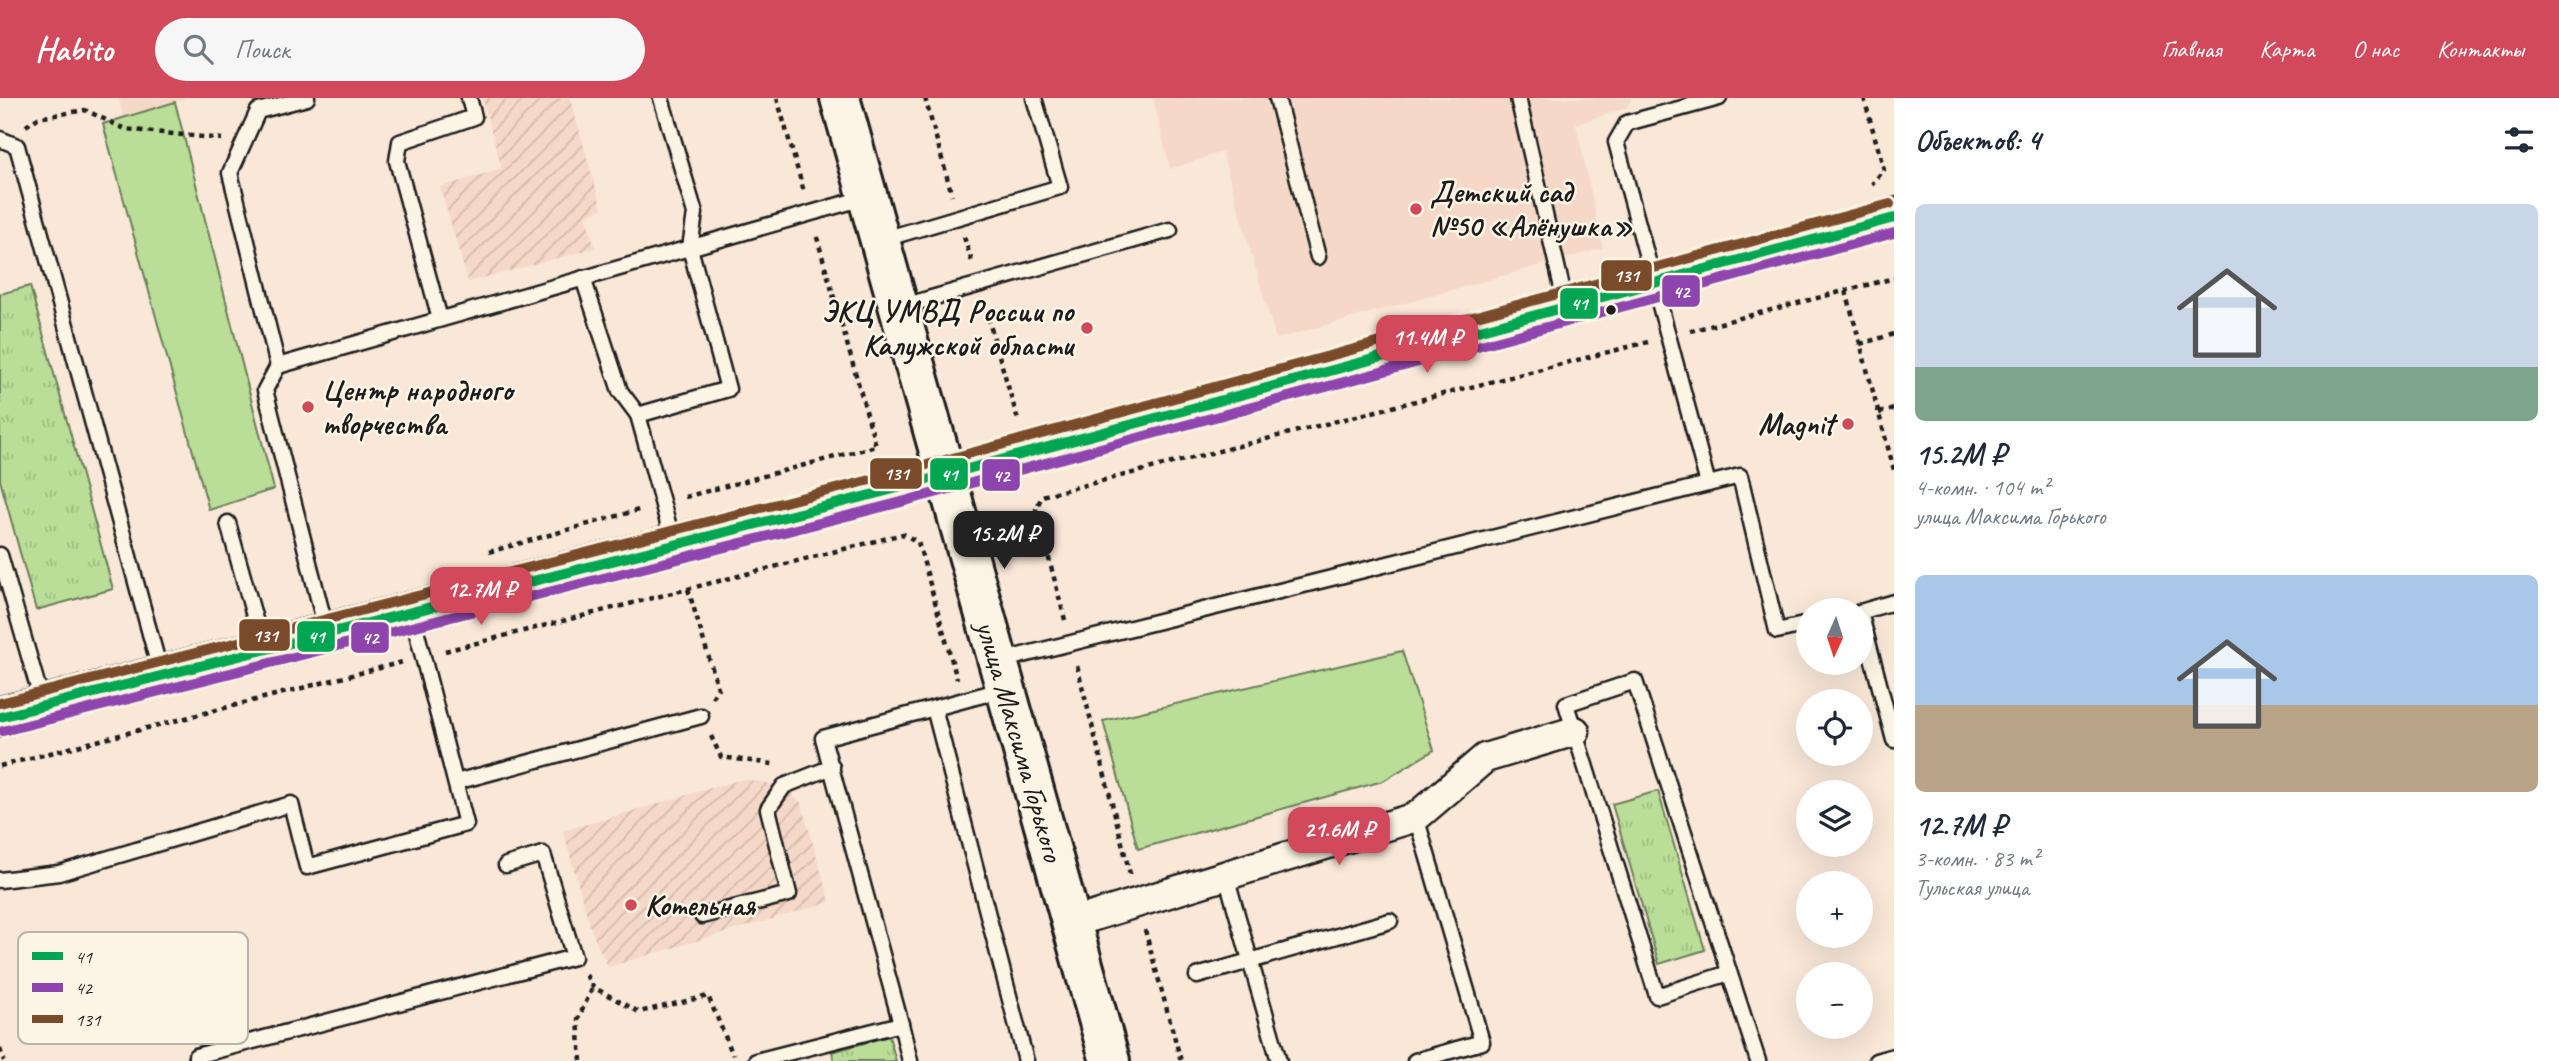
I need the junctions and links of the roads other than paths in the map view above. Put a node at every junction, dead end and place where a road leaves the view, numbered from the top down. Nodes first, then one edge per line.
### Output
1 (307, 98) edge
2 (469, 98) edge
3 (662, 98) edge
4 (840, 98) edge
5 (1034, 98) edge
6 (1277, 98) edge
7 (1518, 98) edge
8 (1719, 98) edge
9 (3, 140) edge
10 (868, 197) junction
11 (1894, 218) edge
12 (1170, 230) dead end
13 (880, 240) junction
14 (690, 248) junction
15 (1318, 257) dead end
16 (583, 278) junction
17 (1653, 283) junction
18 (899, 307) junction
19 (1566, 307) junction
20 (440, 319) junction
21 (278, 366) junction
22 (638, 415) junction
23 (945, 474) junction
24 (1708, 484) junction
25 (228, 523) dead end
26 (674, 546) junction
27 (0, 555) edge
28 (1894, 602) edge
29 (1873, 608) edge
30 (412, 614) junction
31 (1796, 627) edge
32 (328, 634) junction
33 (264, 650) junction
34 (1873, 661) edge
35 (161, 674) junction
36 (1002, 675) junction
37 (44, 707) junction
38 (934, 708) junction
39 (701, 716) road end
40 (0, 717) edge
41 (1575, 731) junction
42 (1894, 740) edge
43 (832, 767) junction
44 (456, 782) junction
45 (1416, 817) junction
46 (506, 865) dead end
47 (1226, 876) junction
48 (0, 880) edge
49 (702, 916) dead end
50 (1390, 921) dead end
51 (1071, 923) junction
52 (1251, 961) junction
53 (1730, 973) junction
54 (1197, 976) dead end
55 (901, 1024) junction
56 (248, 1042) edge
57 (242, 1044) edge
58 (1894, 1056) edge
59 (196, 1061) edge
60 (756, 1061) edge
61 (911, 1061) edge
62 (1026, 1061) edge
63 (1110, 1061) edge
64 (1279, 1061) edge
65 (1415, 1061) edge
66 (1758, 1061) edge
67 (1877, 1061) edge

1 - 21 lane
2 - 20 lane
3 - 14 lane
4 - 10 main road, улица Максима Горького
5 - 13 lane
6 - 15 lane
7 - 19 lane
8 - 17 lane
9 - 35 lane
10 - 13 main road, улица Максима Горького
10 - 14 lane
11 - 17 main road
12 - 18 lane
13 - 18 main road, улица Максима Горького
14 - 16 lane
14 - 22 lane
16 - 20 lane
16 - 22 lane
17 - 19 main road
17 - 24 lane
18 - 23 main road, улица Максима Горького
19 - 23 main road
20 - 21 lane
21 - 32 lane
22 - 26 lane
23 - 26 main road
23 - 36 main road, улица Максима Горького
24 - 31 lane
24 - 36 lane
25 - 33 lane
26 - 30 main road
27 - 37 lane
28 - 29 lane
30 - 32 main road
30 - 44 lane
32 - 33 main road
33 - 35 main road
34 - 42 lane
35 - 37 main road
36 - 38 lane
36 - 51 main road, улица Максима Горького
37 - 40 main road
38 - 43 lane
38 - 62 lane
39 - 44 lane
41 - 45 street
41 - 53 lane
41 - 53 lane
43 - 49 lane
43 - 55 lane
44 - 48 lane
45 - 47 street
45 - 65 lane
46 - 56 lane
47 - 51 street
47 - 52 lane
50 - 52 lane
51 - 63 main road, улица Максима Горького
52 - 54 lane
52 - 64 lane
53 - 66 lane
55 - 60 lane
55 - 61 lane
57 - 59 lane
58 - 67 lane

